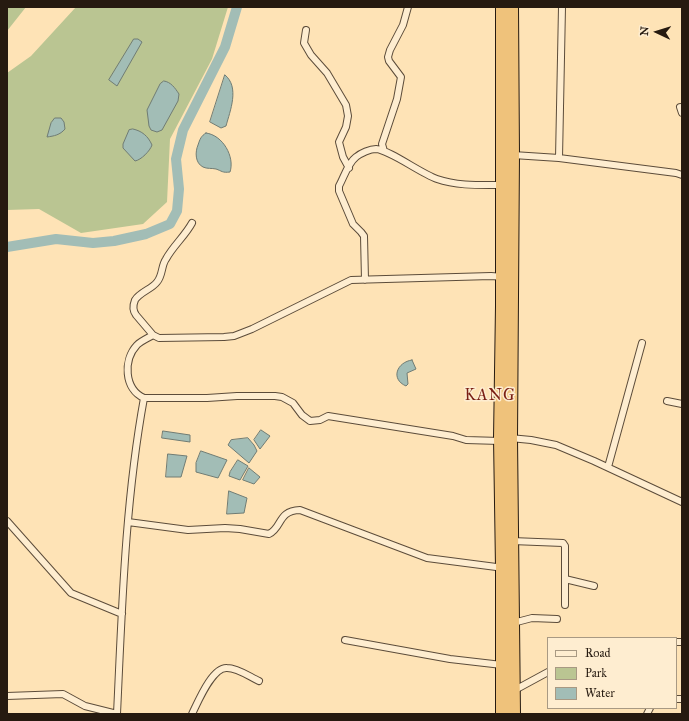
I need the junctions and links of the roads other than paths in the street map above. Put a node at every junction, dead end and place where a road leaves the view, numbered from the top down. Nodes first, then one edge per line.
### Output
1 (408, 7) edge
2 (562, 7) edge
3 (507, 9) edge
4 (306, 30) dead end
5 (384, 151) junction
6 (513, 155) junction
7 (559, 158) junction
8 (348, 168) junction
9 (682, 175) edge
10 (501, 185) junction
11 (192, 223) dead end
12 (507, 277) junction
13 (365, 280) junction
14 (153, 335) junction
15 (642, 343) dead end
16 (144, 398) junction
17 (667, 401) dead end
18 (682, 404) edge
19 (504, 439) junction
20 (608, 468) junction
21 (682, 502) edge
22 (7, 521) edge
23 (128, 522) junction
24 (512, 541) junction
25 (508, 569) junction
26 (565, 579) junction
27 (594, 586) dead end
28 (566, 605) dead end
29 (122, 614) junction
30 (557, 619) dead end
31 (512, 622) junction
32 (345, 640) dead end
33 (502, 665) junction
34 (547, 673) edge
35 (259, 681) dead end
36 (513, 691) junction
37 (7, 696) edge
38 (117, 714) edge
39 (192, 714) edge
40 (502, 714) edge
41 (514, 714) edge

1 - 5 street
2 - 7 street
3 - 6 highway
3 - 10 highway
4 - 8 street
5 - 8 street
5 - 10 street
6 - 7 street
6 - 12 highway
7 - 9 street
8 - 13 street
10 - 12 highway
11 - 14 street
12 - 13 street
12 - 19 highway
13 - 14 street
14 - 16 street
15 - 20 street
16 - 19 street
16 - 23 street
17 - 18 street
19 - 20 street
19 - 24 highway
19 - 25 highway
20 - 21 street
22 - 29 street
23 - 25 street
23 - 29 street
24 - 25 highway
24 - 26 street
25 - 31 highway
25 - 33 highway
26 - 27 street
26 - 28 street
29 - 38 street
30 - 31 street
31 - 36 highway
32 - 33 street
33 - 40 highway
34 - 36 street
35 - 39 street
36 - 41 highway
37 - 38 street

